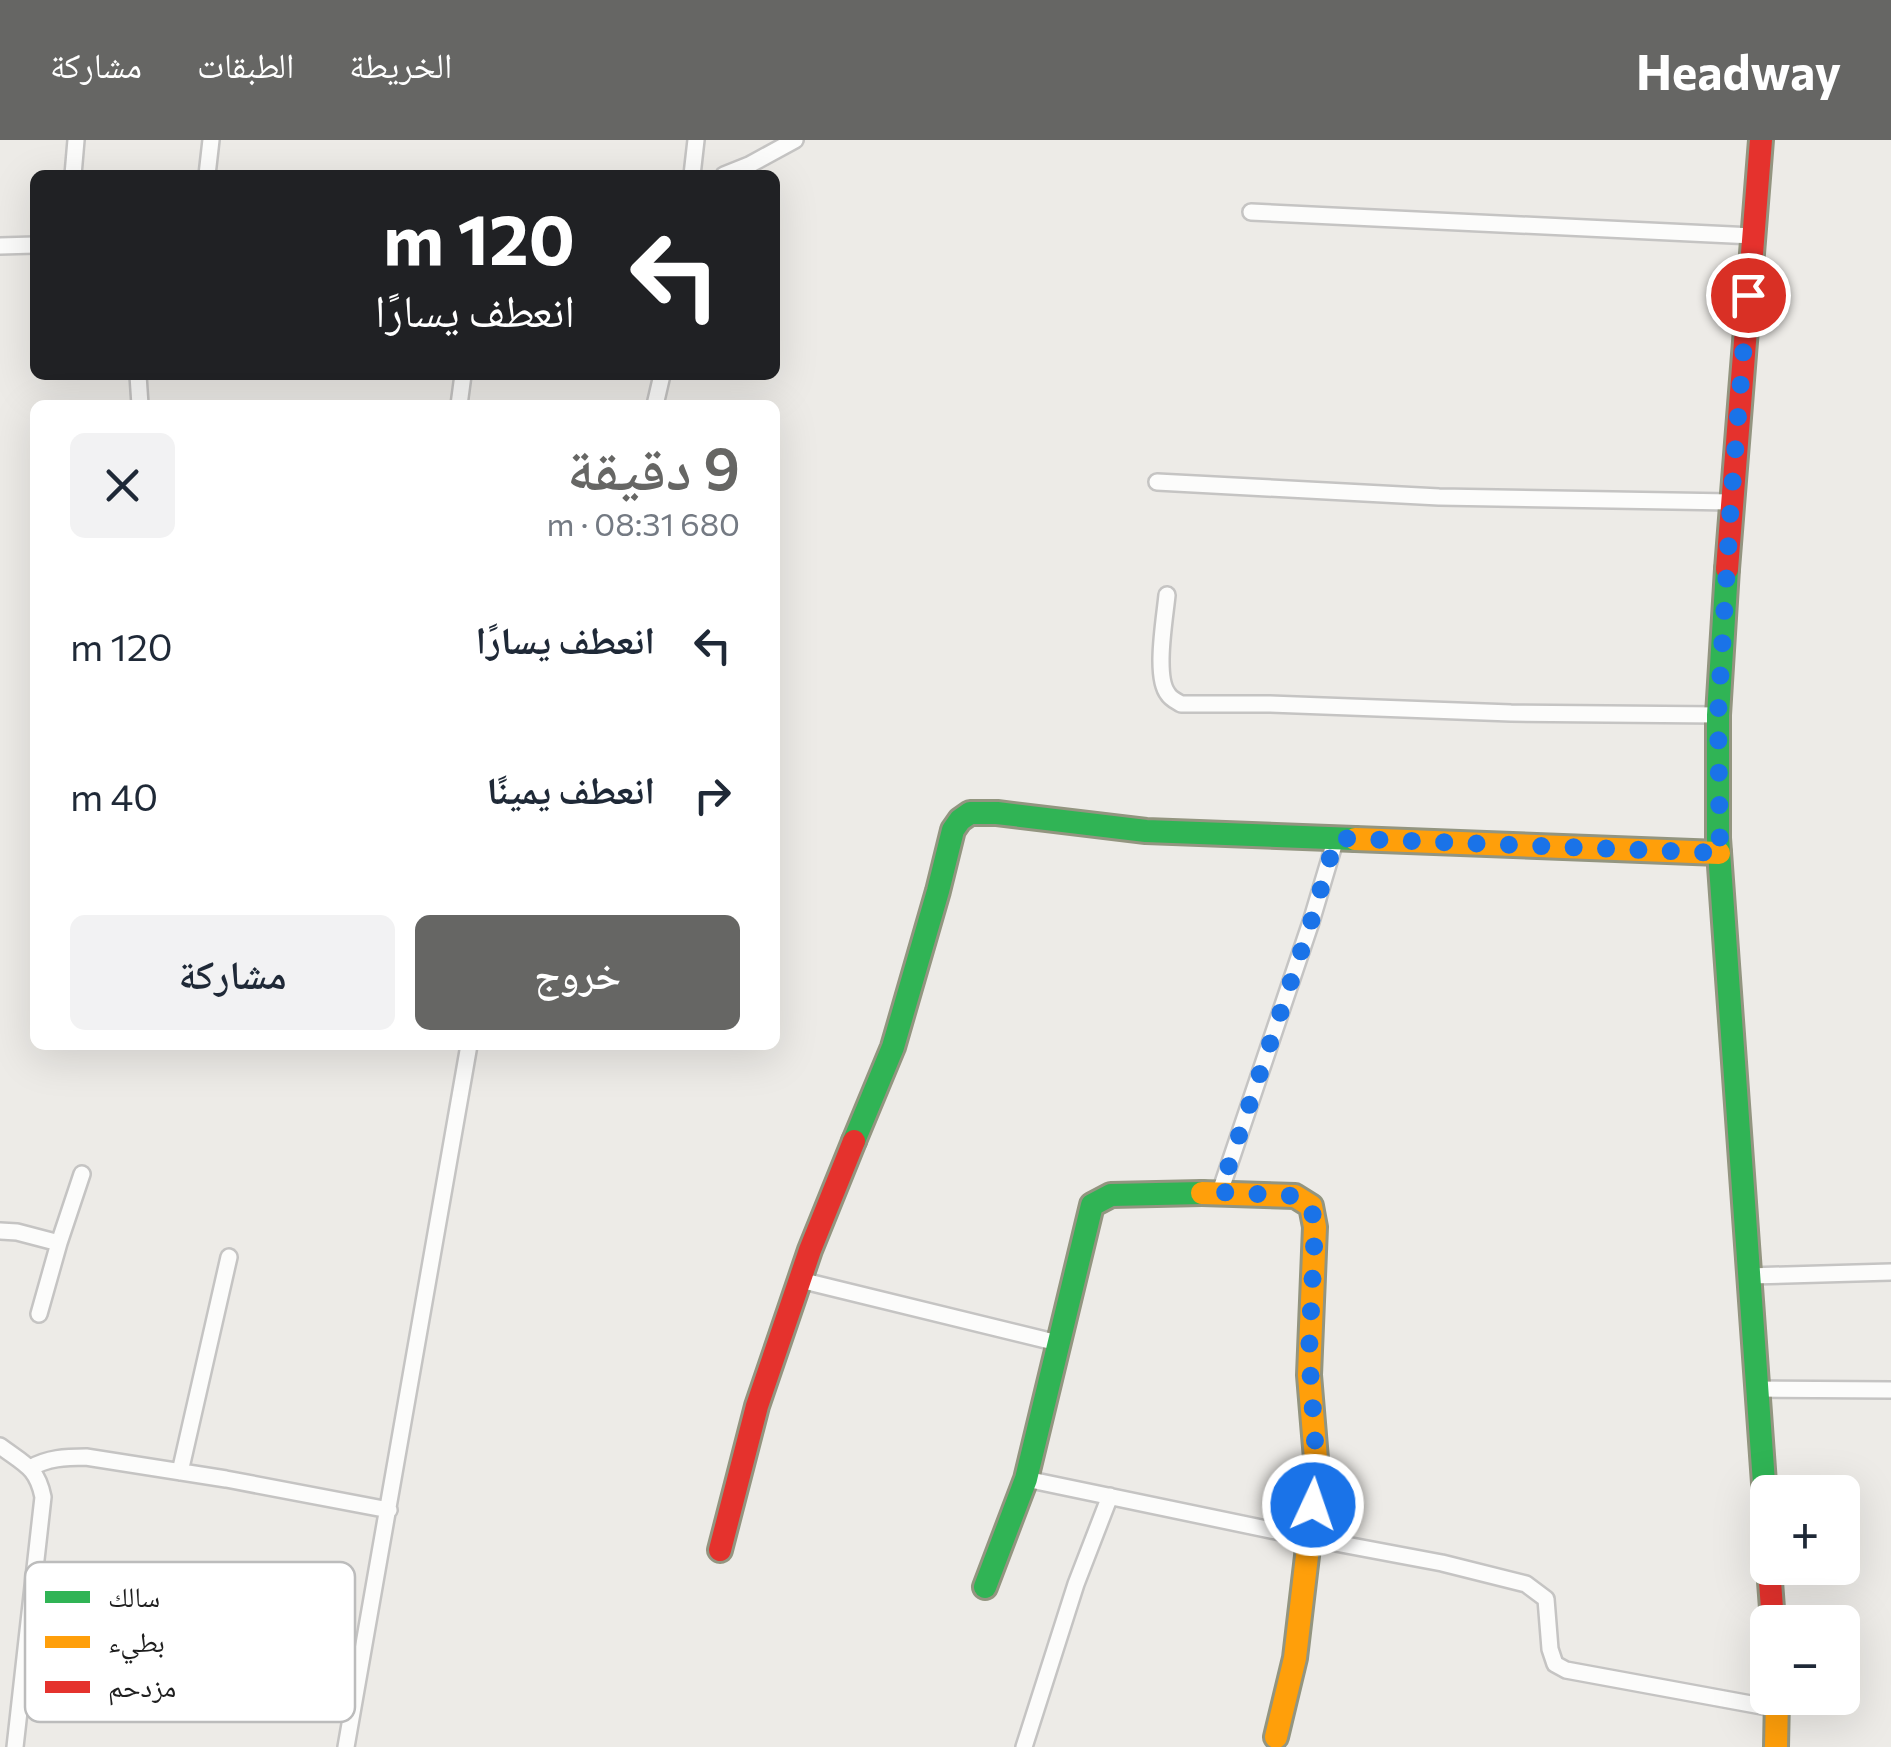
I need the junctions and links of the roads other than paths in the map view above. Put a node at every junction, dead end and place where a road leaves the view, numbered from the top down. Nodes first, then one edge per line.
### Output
1 (76, 140) edge
2 (211, 140) edge
3 (696, 140) edge
4 (796, 140) edge
5 (1761, 140) edge
6 (73, 170) edge
7 (208, 170) edge
8 (693, 170) edge
9 (735, 170) edge
10 (1250, 212) dead end
11 (1753, 236) junction
12 (30, 245) edge
13 (0, 246) edge
14 (1157, 482) dead end
15 (1731, 502) junction
16 (1167, 595) dead end
17 (1718, 715) junction
18 (1336, 838) junction
19 (1720, 853) junction
20 (468, 1050) edge
21 (82, 1174) dead end
22 (1220, 1192) junction
23 (0, 1231) edge
24 (59, 1243) junction
25 (229, 1257) dead end
26 (1891, 1272) edge
27 (1749, 1276) junction
28 (800, 1280) junction
29 (38, 1314) dead end
30 (1058, 1343) junction
31 (1758, 1390) junction
32 (1891, 1390) edge
33 (0, 1446) edge
34 (30, 1468) junction
35 (180, 1472) junction
36 (1764, 1475) edge
37 (1026, 1479) junction
38 (1110, 1496) junction
39 (389, 1510) junction
40 (1309, 1538) junction
41 (720, 1550) dead end
42 (36, 1562) edge
43 (984, 1588) dead end
44 (25, 1664) edge
45 (355, 1697) edge
46 (1750, 1700) edge
47 (1777, 1715) edge
48 (351, 1722) edge
49 (1276, 1737) dead end
50 (16, 1747) edge
51 (346, 1747) edge
52 (1024, 1747) edge
53 (1776, 1747) edge

1 - 6 street
2 - 7 street
3 - 8 street
4 - 9 street
5 - 11 street
10 - 11 street
11 - 15 street
12 - 13 street
14 - 15 street
15 - 17 street
16 - 17 street
17 - 19 street
18 - 19 street
18 - 22 street
18 - 28 street
19 - 27 street
20 - 39 street
21 - 24 street
22 - 30 street
22 - 40 street
23 - 24 street
24 - 29 street
25 - 35 street
26 - 27 street
27 - 31 street
28 - 30 street
28 - 41 street
30 - 37 street
31 - 32 street
31 - 36 street
33 - 34 street
34 - 35 street
34 - 42 street
35 - 39 street
37 - 38 street
37 - 43 street
38 - 40 street
38 - 52 street
39 - 45 street
40 - 46 street
40 - 49 street
44 - 50 street
47 - 53 street
48 - 51 street

